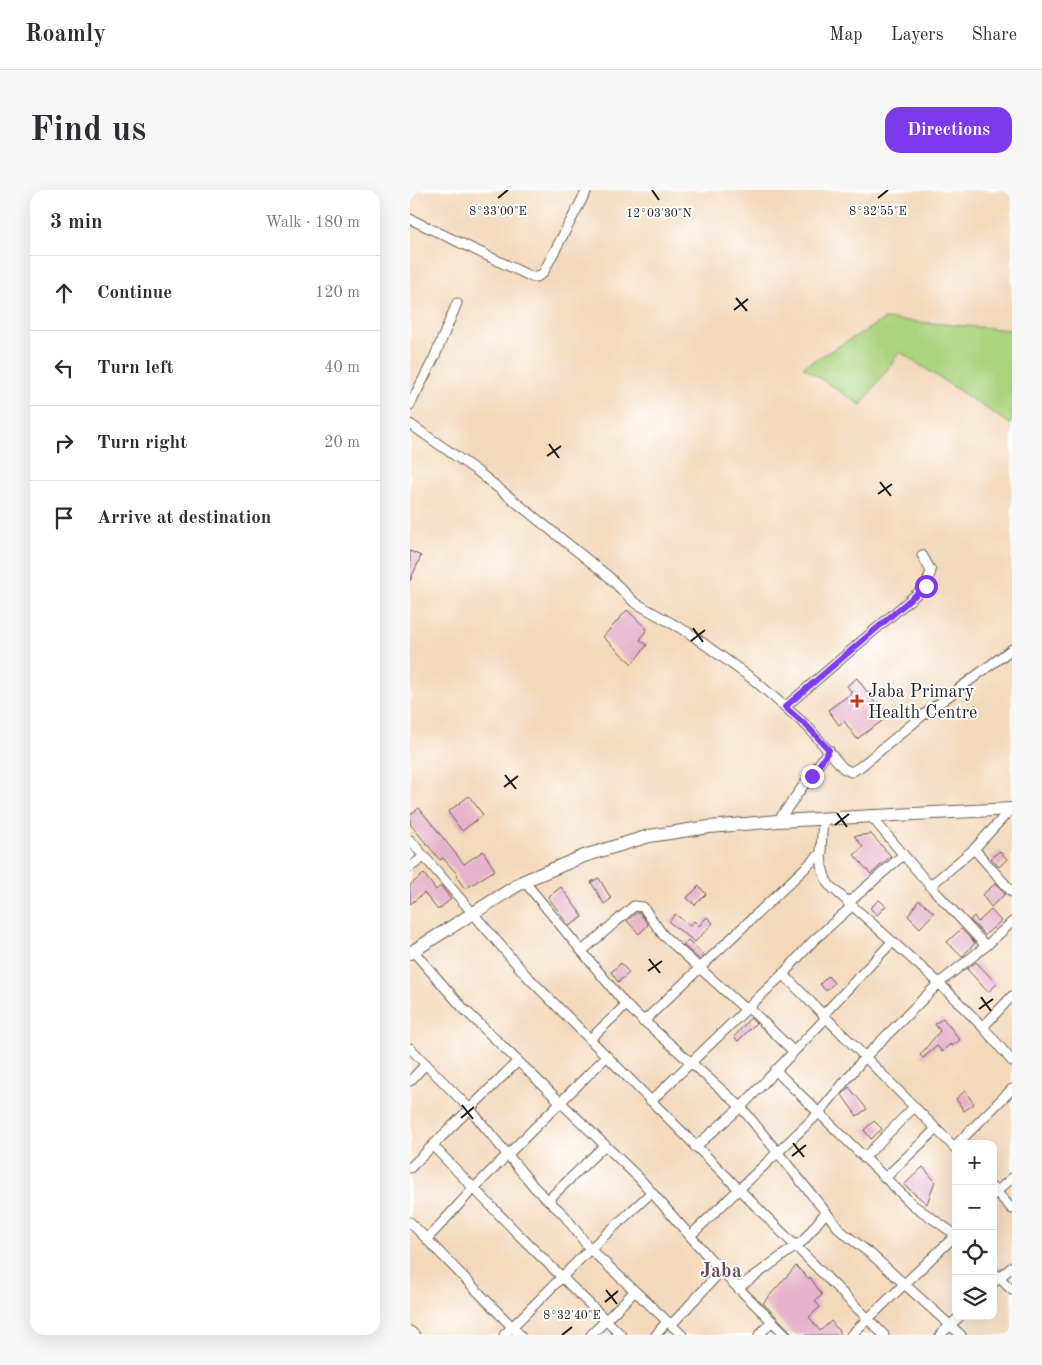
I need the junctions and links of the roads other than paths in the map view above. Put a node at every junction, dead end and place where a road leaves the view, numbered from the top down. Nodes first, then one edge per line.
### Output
1 (587, 190) edge
2 (410, 219) edge
3 (457, 303) dead end
4 (410, 405) edge
5 (410, 424) edge
6 (922, 555) dead end
7 (1012, 649) edge
8 (785, 707) junction
9 (829, 750) junction
10 (1011, 809) edge
11 (870, 815) junction
12 (823, 819) junction
13 (778, 821) junction
14 (410, 840) edge
15 (974, 849) junction
16 (822, 852) junction
17 (903, 855) junction
18 (424, 857) junction
19 (410, 867) edge
20 (524, 881) junction
21 (930, 886) junction
22 (1012, 892) edge
23 (850, 904) junction
24 (470, 913) junction
25 (1012, 922) edge
26 (892, 942) junction
27 (986, 946) junction
28 (582, 951) junction
29 (412, 952) edge
30 (701, 969) junction
31 (783, 974) junction
32 (939, 983) junction
33 (1012, 996) edge
34 (626, 1005) junction
35 (747, 1008) junction
36 (824, 1016) junction
37 (643, 1022) junction
38 (983, 1027) junction
39 (590, 1039) junction
40 (410, 1048) edge
41 (793, 1051) junction
42 (607, 1056) junction
43 (865, 1057) junction
44 (1011, 1059) edge
45 (518, 1061) junction
46 (426, 1064) junction
47 (691, 1064) junction
48 (775, 1070) junction
49 (410, 1080) edge
50 (1012, 1089) edge
51 (651, 1101) junction
52 (560, 1103) junction
53 (740, 1107) junction
54 (914, 1107) junction
55 (470, 1109) junction
56 (819, 1113) junction
57 (936, 1129) junction
58 (962, 1140) edge
59 (952, 1143) edge
60 (605, 1145) junction
61 (696, 1146) junction
62 (434, 1147) junction
63 (780, 1152) junction
64 (509, 1155) junction
65 (864, 1158) junction
66 (410, 1168) edge
67 (885, 1178) junction
68 (1012, 1178) edge
69 (473, 1189) junction
70 (997, 1189) edge
71 (740, 1190) junction
72 (652, 1192) junction
73 (997, 1194) edge
74 (548, 1200) junction
75 (1012, 1209) edge
76 (826, 1212) junction
77 (410, 1222) edge
78 (952, 1232) edge
79 (691, 1235) junction
80 (427, 1239) junction
81 (952, 1239) edge
82 (795, 1246) junction
83 (590, 1249) junction
84 (1012, 1267) edge
85 (721, 1271) junction
86 (997, 1276) edge
87 (562, 1277) junction
88 (997, 1279) edge
89 (904, 1284) junction
90 (738, 1288) junction
91 (1012, 1290) edge
92 (634, 1292) junction
93 (869, 1318) junction
94 (956, 1320) edge
95 (606, 1321) junction
96 (772, 1321) junction
97 (670, 1322) junction
98 (951, 1325) junction
99 (512, 1327) junction
100 (410, 1331) edge
101 (415, 1335) edge
102 (504, 1335) edge
103 (520, 1335) edge
104 (591, 1335) edge
105 (620, 1335) edge
106 (656, 1335) edge
107 (682, 1335) edge
108 (759, 1335) edge
109 (786, 1335) edge
110 (851, 1335) edge
111 (884, 1335) edge
112 (940, 1335) edge
113 (960, 1335) edge

1 - 2 street
3 - 4 street
5 - 8 street
6 - 8 street
7 - 9 street
8 - 9 street
9 - 13 street
10 - 11 main road
10 - 15 street
11 - 12 main road
11 - 17 street
12 - 13 main road
12 - 16 street
13 - 20 main road
14 - 18 street
15 - 21 street
15 - 22 street
16 - 23 street
16 - 30 street
17 - 21 street
17 - 23 street
18 - 19 street
18 - 24 street
20 - 24 main road
20 - 28 street
21 - 27 street
23 - 26 street
23 - 31 street
24 - 29 main road
24 - 39 street
25 - 27 street
26 - 32 street
26 - 36 street
27 - 32 street
28 - 30 street
28 - 34 street
29 - 45 street
30 - 35 street
30 - 37 street
31 - 35 street
31 - 36 street
32 - 38 street
32 - 43 street
33 - 38 street
34 - 37 street
34 - 39 street
35 - 41 street
35 - 47 street
36 - 41 street
36 - 43 street
37 - 47 street
38 - 44 street
39 - 42 street
40 - 46 street
41 - 48 street
42 - 51 street
42 - 52 street
43 - 54 street
43 - 56 street
45 - 52 street
45 - 55 street
46 - 49 street
46 - 55 street
47 - 51 street
47 - 53 street
48 - 53 street
48 - 56 street
50 - 58 street
51 - 61 street
52 - 60 street
52 - 64 street
53 - 61 street
53 - 63 street
54 - 57 street
54 - 65 street
55 - 62 street
55 - 64 street
56 - 63 street
56 - 65 street
57 - 59 street
57 - 67 street
60 - 72 street
60 - 74 street
61 - 71 street
62 - 66 street
62 - 69 street
63 - 71 street
63 - 76 street
64 - 69 street
64 - 74 street
65 - 67 street
67 - 78 street
68 - 70 street
69 - 80 street
69 - 87 street
71 - 79 street
71 - 82 street
72 - 79 street
72 - 83 street
73 - 75 street
74 - 83 street
76 - 82 street
76 - 89 street
77 - 80 street
79 - 85 street
80 - 99 street
81 - 89 street
82 - 90 street
82 - 93 street
83 - 87 street
83 - 92 street
84 - 86 street
85 - 90 street
85 - 97 street
87 - 95 street
87 - 99 street
88 - 91 street
89 - 93 street
89 - 98 street
90 - 96 street
92 - 95 street
92 - 97 street
93 - 110 street
93 - 111 street
94 - 98 street
95 - 104 street
95 - 105 street
96 - 108 street
96 - 109 street
97 - 106 street
97 - 107 street
98 - 112 street
98 - 113 street
99 - 102 street
99 - 103 street
100 - 101 street

